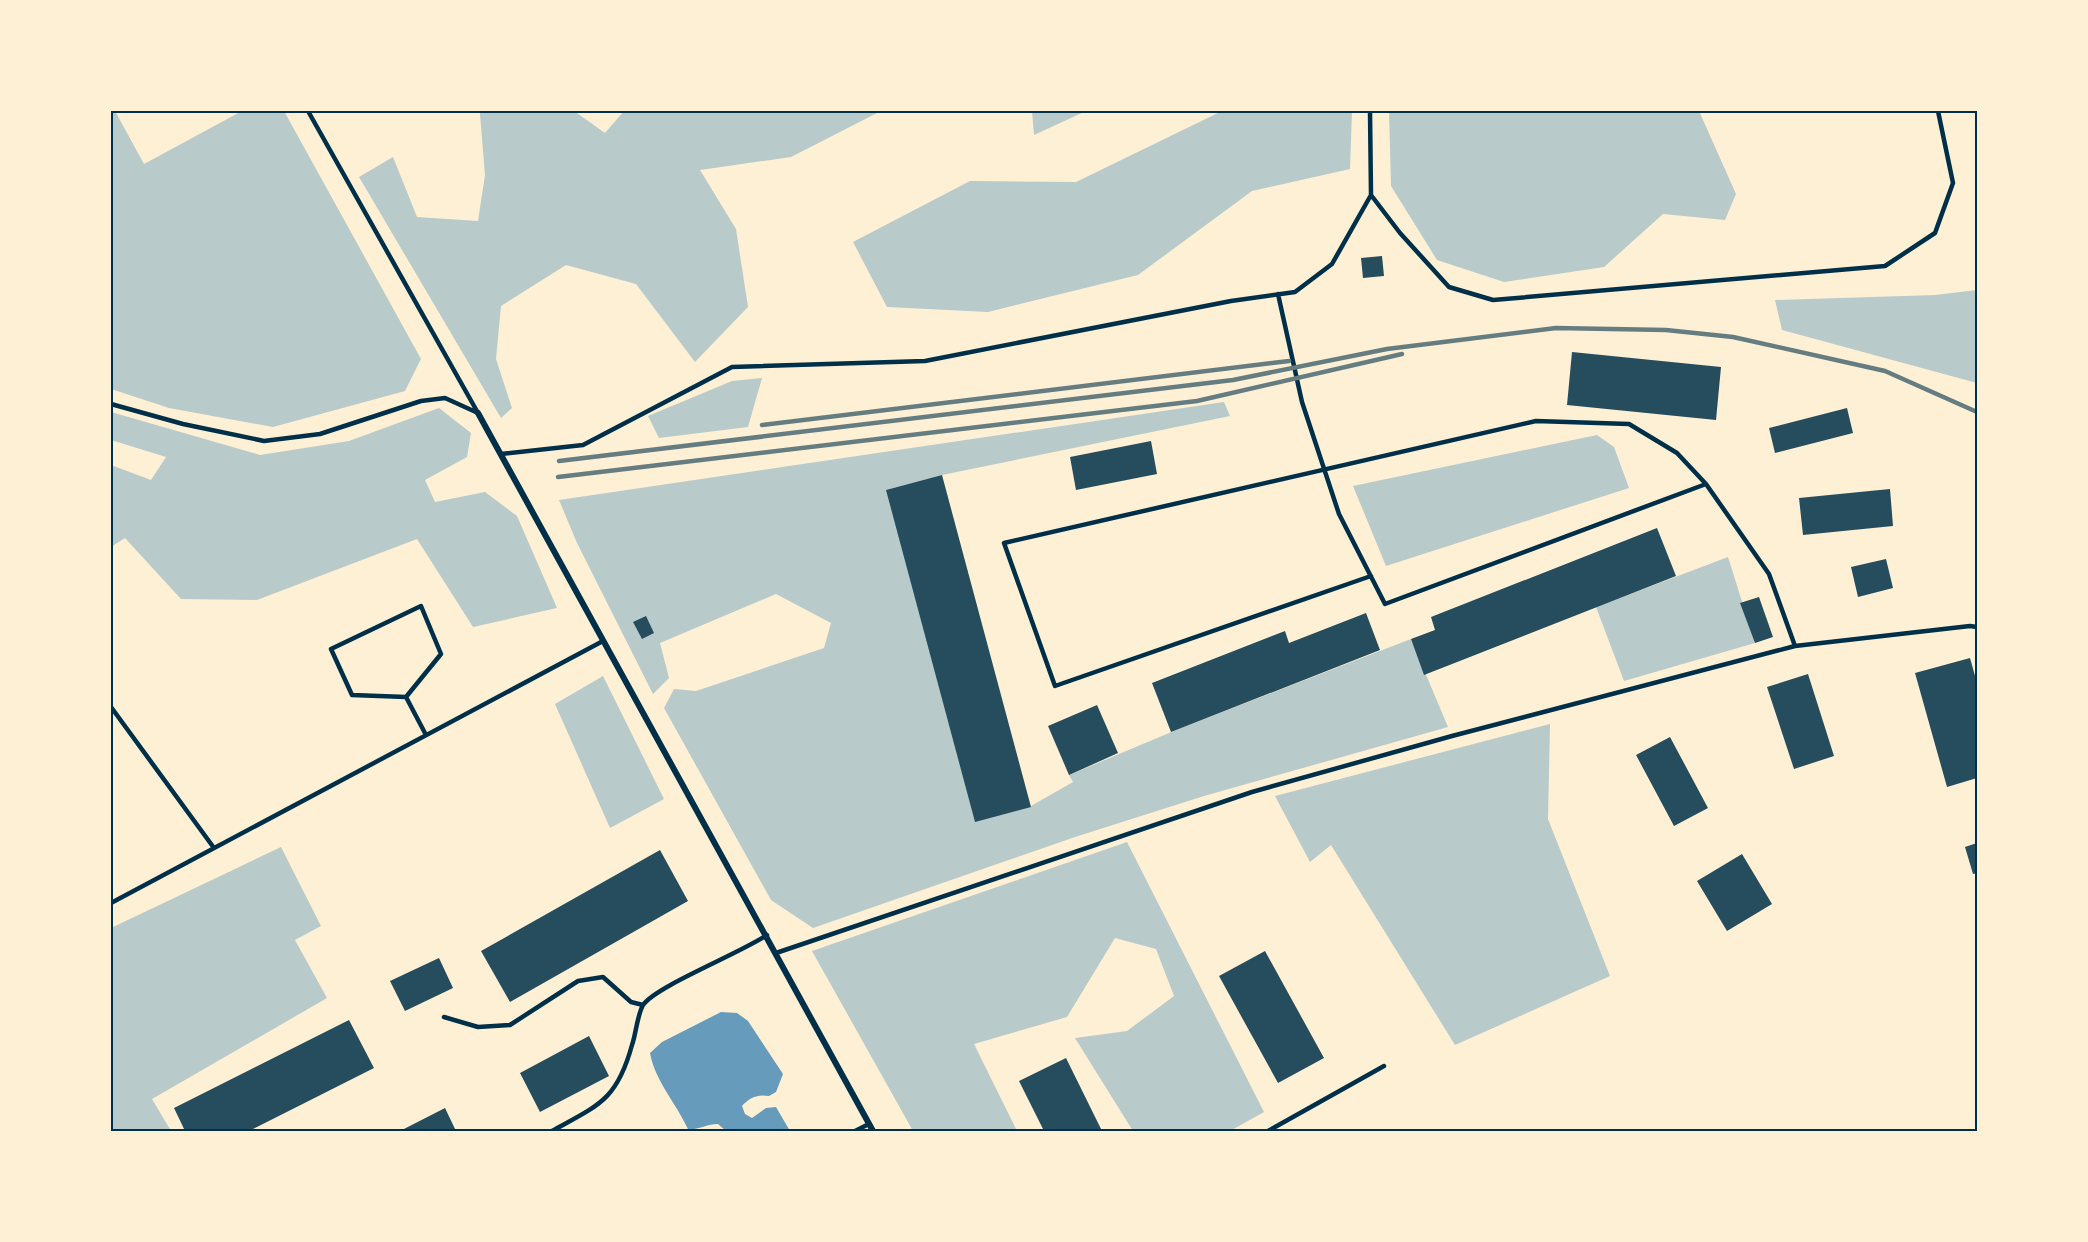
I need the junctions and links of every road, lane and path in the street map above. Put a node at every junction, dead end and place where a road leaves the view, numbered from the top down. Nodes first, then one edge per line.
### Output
1 (308, 111) edge
2 (1370, 111) edge
3 (1938, 111) edge
4 (1371, 195) junction
5 (1278, 294) junction
6 (111, 404) edge
7 (478, 413) junction
8 (501, 454) junction
9 (1324, 471) junction
10 (1706, 484) junction
11 (1371, 576) junction
12 (1977, 627) edge
13 (603, 641) junction
14 (1795, 646) junction
15 (406, 697) junction
16 (111, 707) edge
17 (426, 735) junction
18 (214, 848) junction
19 (111, 903) edge
20 (767, 935) junction
21 (776, 953) junction
22 (643, 1005) junction
23 (444, 1017) dead end
24 (1384, 1066) dead end
25 (869, 1124) junction
26 (552, 1131) edge
27 (855, 1131) edge
28 (873, 1131) edge
29 (1268, 1131) edge

1 - 7 lane
2 - 4 lane
3 - 4 lane
4 - 5 lane
5 - 8 lane
5 - 9 lane
6 - 7 lane
7 - 8 street
8 - 13 street
9 - 10 lane
9 - 11 lane
9 - 11 lane
10 - 11 lane
10 - 14 lane
12 - 14 lane
13 - 17 lane
13 - 20 street
14 - 21 lane
15 - 15 lane
15 - 17 lane
16 - 18 lane
17 - 18 lane
18 - 19 lane
20 - 21 street
20 - 22 lane
21 - 25 street
22 - 23 lane
22 - 26 lane
24 - 29 lane
25 - 27 lane
25 - 28 street

